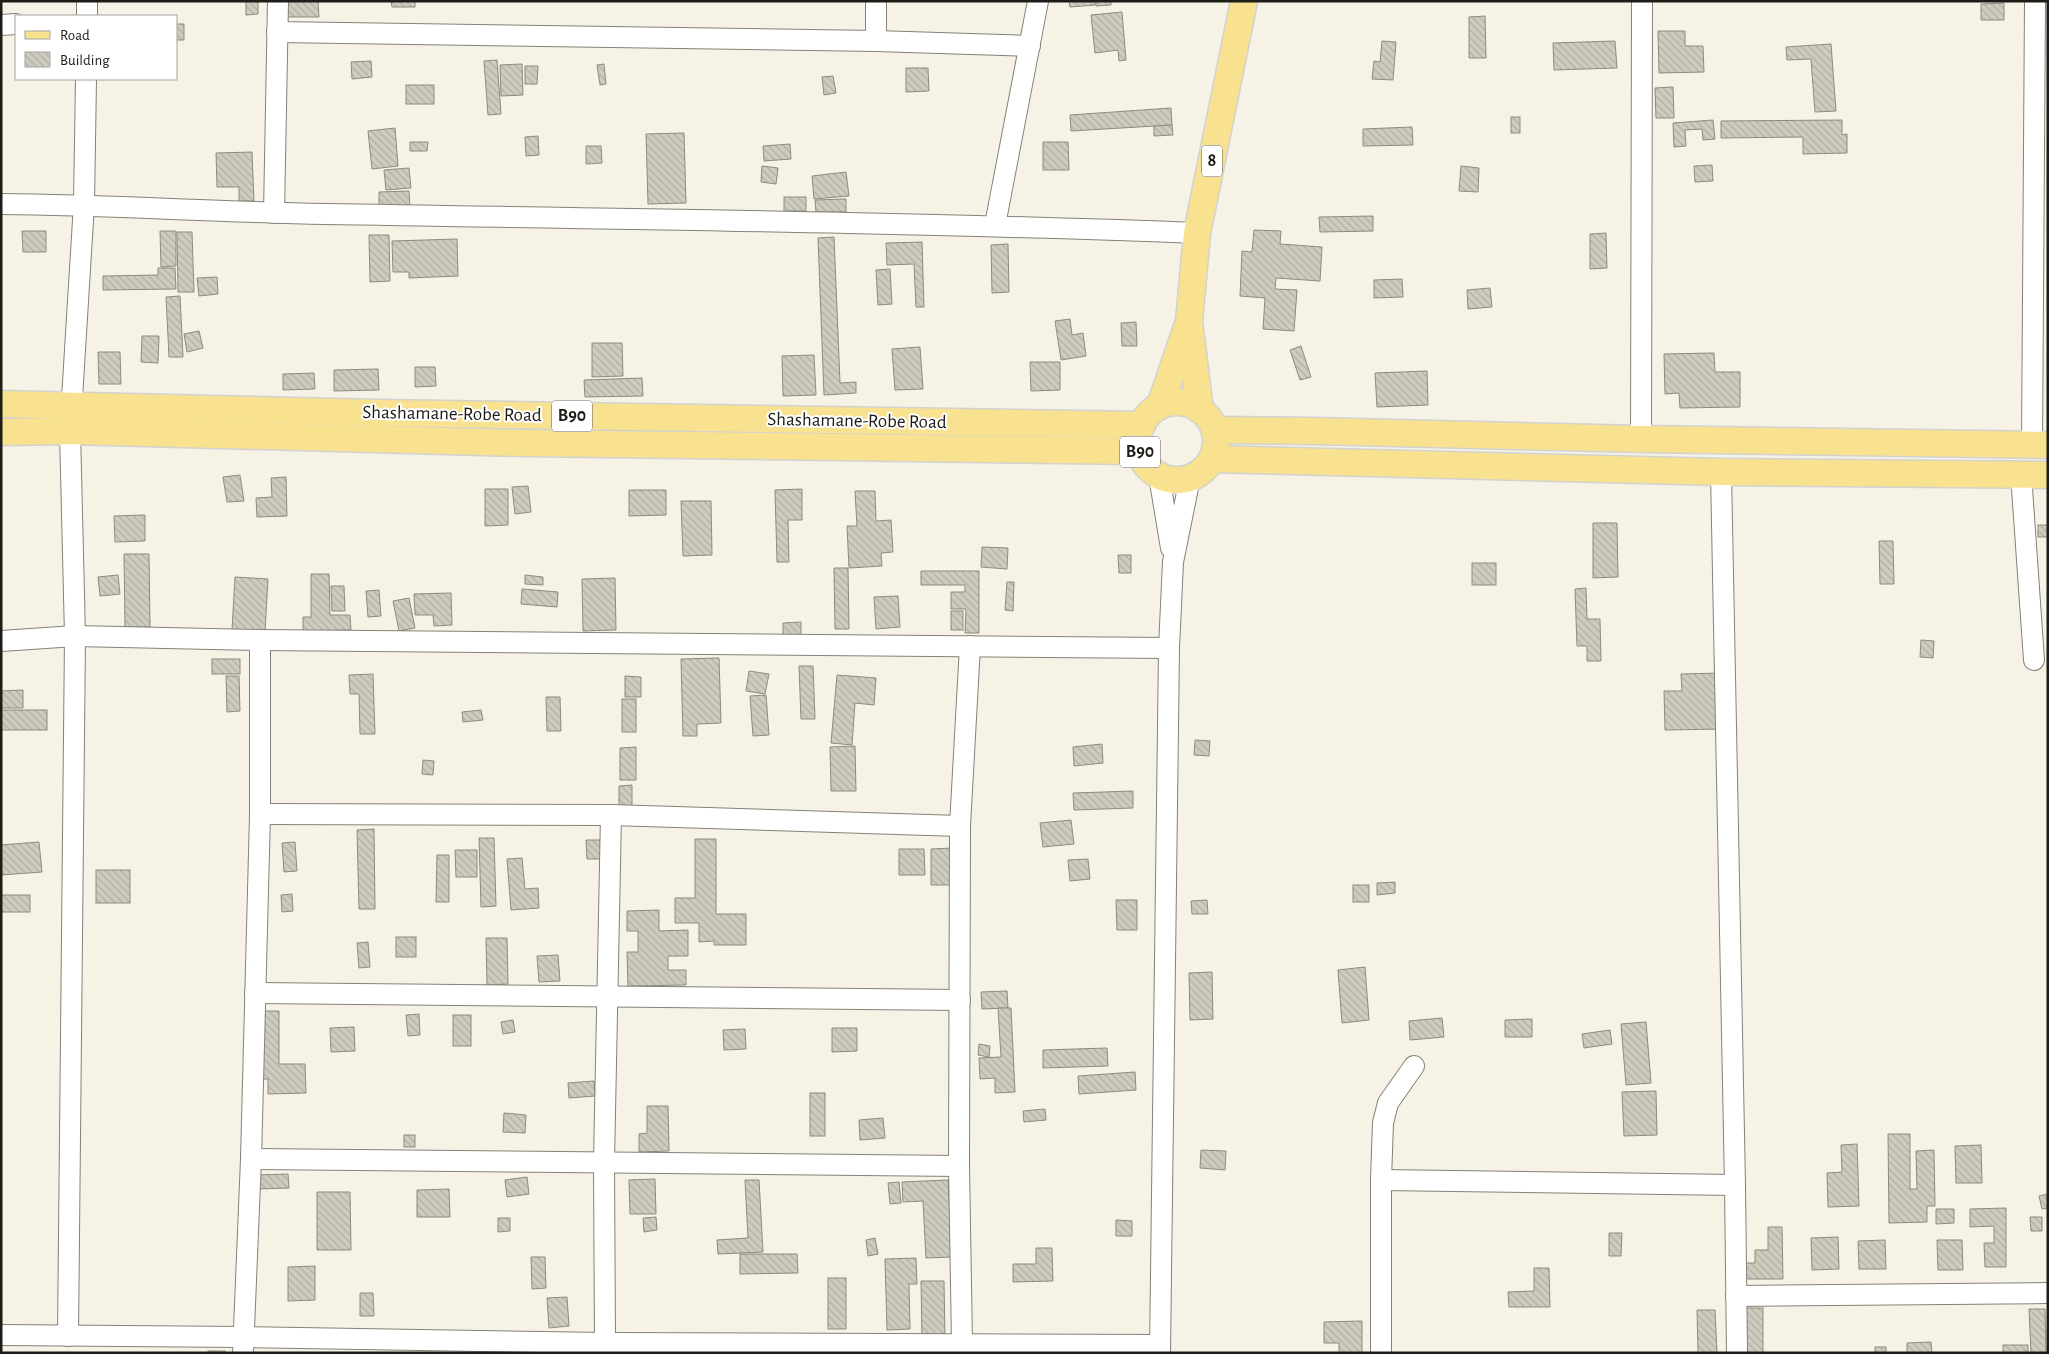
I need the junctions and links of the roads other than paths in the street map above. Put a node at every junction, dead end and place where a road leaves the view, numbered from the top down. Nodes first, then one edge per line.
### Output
1 (87, 1) edge
2 (278, 1) edge
3 (876, 1) edge
4 (1038, 1) edge
5 (1244, 1) edge
6 (1642, 1) edge
7 (2035, 1) edge
8 (87, 15) edge
9 (15, 24) edge
10 (1, 25) edge
11 (277, 32) junction
12 (876, 41) junction
13 (1030, 46) junction
14 (86, 80) edge
15 (1, 204) edge
16 (84, 204) junction
17 (274, 213) junction
18 (995, 225) junction
19 (1197, 233) junction
20 (1189, 322) junction
21 (1, 404) edge
22 (72, 404) junction
23 (1160, 406) junction
24 (1207, 420) junction
25 (70, 431) junction
26 (1, 432) edge
27 (1141, 438) junction
28 (1641, 439) junction
29 (2040, 445) edge
30 (1212, 459) junction
31 (1721, 472) junction
32 (2021, 474) junction
33 (2048, 475) edge
34 (1159, 476) junction
35 (1190, 478) junction
36 (1173, 562) junction
37 (75, 636) junction
38 (260, 640) junction
39 (1, 641) edge
40 (970, 646) junction
41 (1169, 648) junction
42 (2034, 660) dead end
43 (260, 814) junction
44 (611, 815) junction
45 (960, 826) junction
46 (255, 993) junction
47 (609, 996) junction
48 (960, 1000) junction
49 (1414, 1066) dead end
50 (251, 1159) junction
51 (604, 1162) junction
52 (959, 1166) junction
53 (1381, 1180) junction
54 (1735, 1185) junction
55 (2048, 1293) edge
56 (1736, 1296) junction
57 (1, 1335) edge
58 (68, 1336) junction
59 (605, 1343) junction
60 (962, 1343) junction
61 (243, 1345) edge
62 (1160, 1349) edge
63 (1381, 1353) edge
64 (1736, 1353) edge

1 - 8 street
2 - 11 street
3 - 12 street
4 - 13 street
5 - 19 main road, 8
6 - 28 street
7 - 29 street
9 - 10 street
11 - 12 street
11 - 17 street
12 - 13 street
13 - 18 street
14 - 16 street
15 - 16 street
16 - 17 street
16 - 22 street
17 - 18 street
18 - 19 street
19 - 20 main road, 8
20 - 23 main road, 8
20 - 24 main road, 8
21 - 22 main road, Shashamane-Robe Road / B90
22 - 25 street
22 - 27 main road, Shashamane-Robe Road / B90
23 - 24 main road
23 - 27 main road, B90
24 - 28 main road
24 - 30 main road
25 - 26 main road, Shashamane-Robe Road / B90
25 - 27 main road, Shashamane-Robe Road / B90
25 - 37 street
27 - 34 main road, B90
28 - 29 main road
30 - 31 main road
30 - 35 main road
31 - 32 main road
31 - 54 street
32 - 33 main road
32 - 42 street
34 - 35 main road, B90
34 - 36 street
35 - 36 street
36 - 41 street
37 - 38 street
37 - 39 street
37 - 58 street
38 - 40 street
38 - 43 street
40 - 41 street
40 - 45 street
41 - 62 street
43 - 44 street
43 - 46 street
44 - 45 street
44 - 47 street
45 - 48 street
46 - 47 street
46 - 50 street
47 - 48 street
47 - 51 street
48 - 52 street
49 - 53 street
50 - 51 street
50 - 61 street
51 - 52 street
51 - 59 street
52 - 60 street
53 - 54 street
53 - 63 street
54 - 56 street
55 - 56 street
56 - 64 street
57 - 58 street
58 - 61 street
59 - 60 street
59 - 61 street
60 - 62 street

